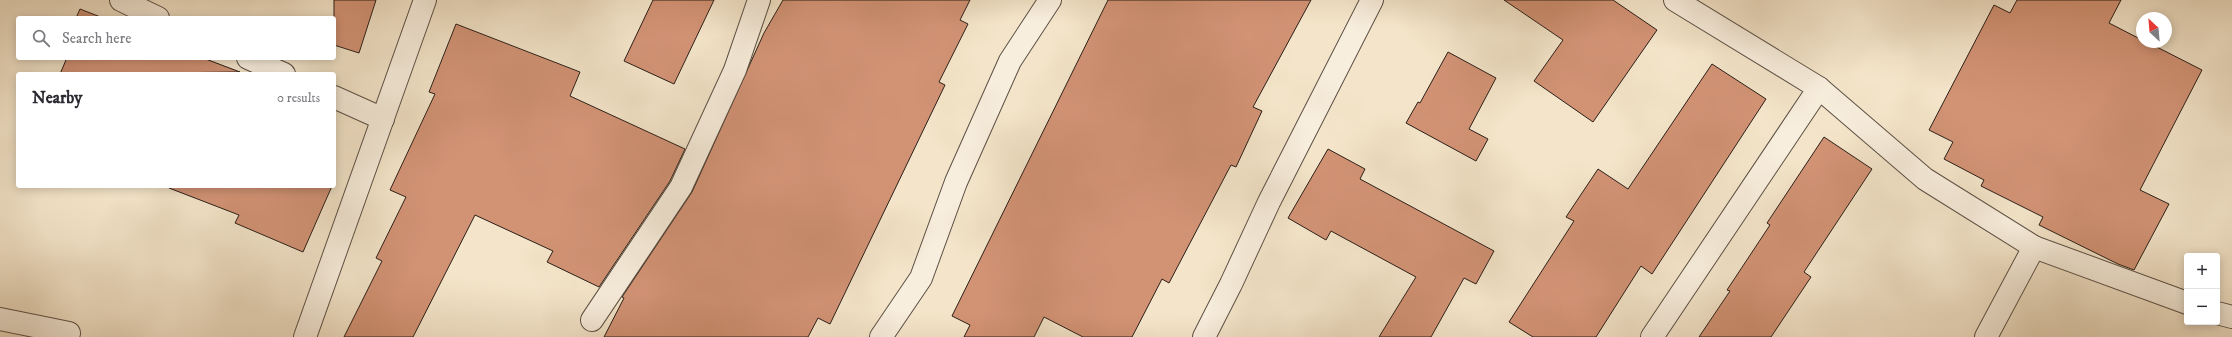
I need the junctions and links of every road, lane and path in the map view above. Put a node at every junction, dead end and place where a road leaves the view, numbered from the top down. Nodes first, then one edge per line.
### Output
1 (121, 0) edge
2 (425, 0) edge
3 (759, 0) edge
4 (1050, 0) edge
5 (1372, 0) edge
6 (1675, 0) edge
7 (154, 16) edge
8 (252, 60) edge
9 (280, 72) edge
10 (1820, 88) junction
11 (336, 98) edge
12 (383, 119) junction
13 (2034, 247) junction
14 (2184, 302) edge
15 (2220, 314) edge
16 (2232, 317) edge
17 (0, 319) edge
18 (592, 320) dead end
19 (69, 333) dead end
20 (305, 337) edge
21 (881, 337) edge
22 (1204, 337) edge
23 (1652, 337) edge
24 (1986, 337) edge

1 - 7 street
2 - 12 street
3 - 18 street
4 - 21 street
5 - 22 street
6 - 10 street
8 - 9 street
10 - 13 street
10 - 23 street
11 - 12 street
12 - 20 street
13 - 14 street
13 - 24 street
15 - 16 street
17 - 19 street

